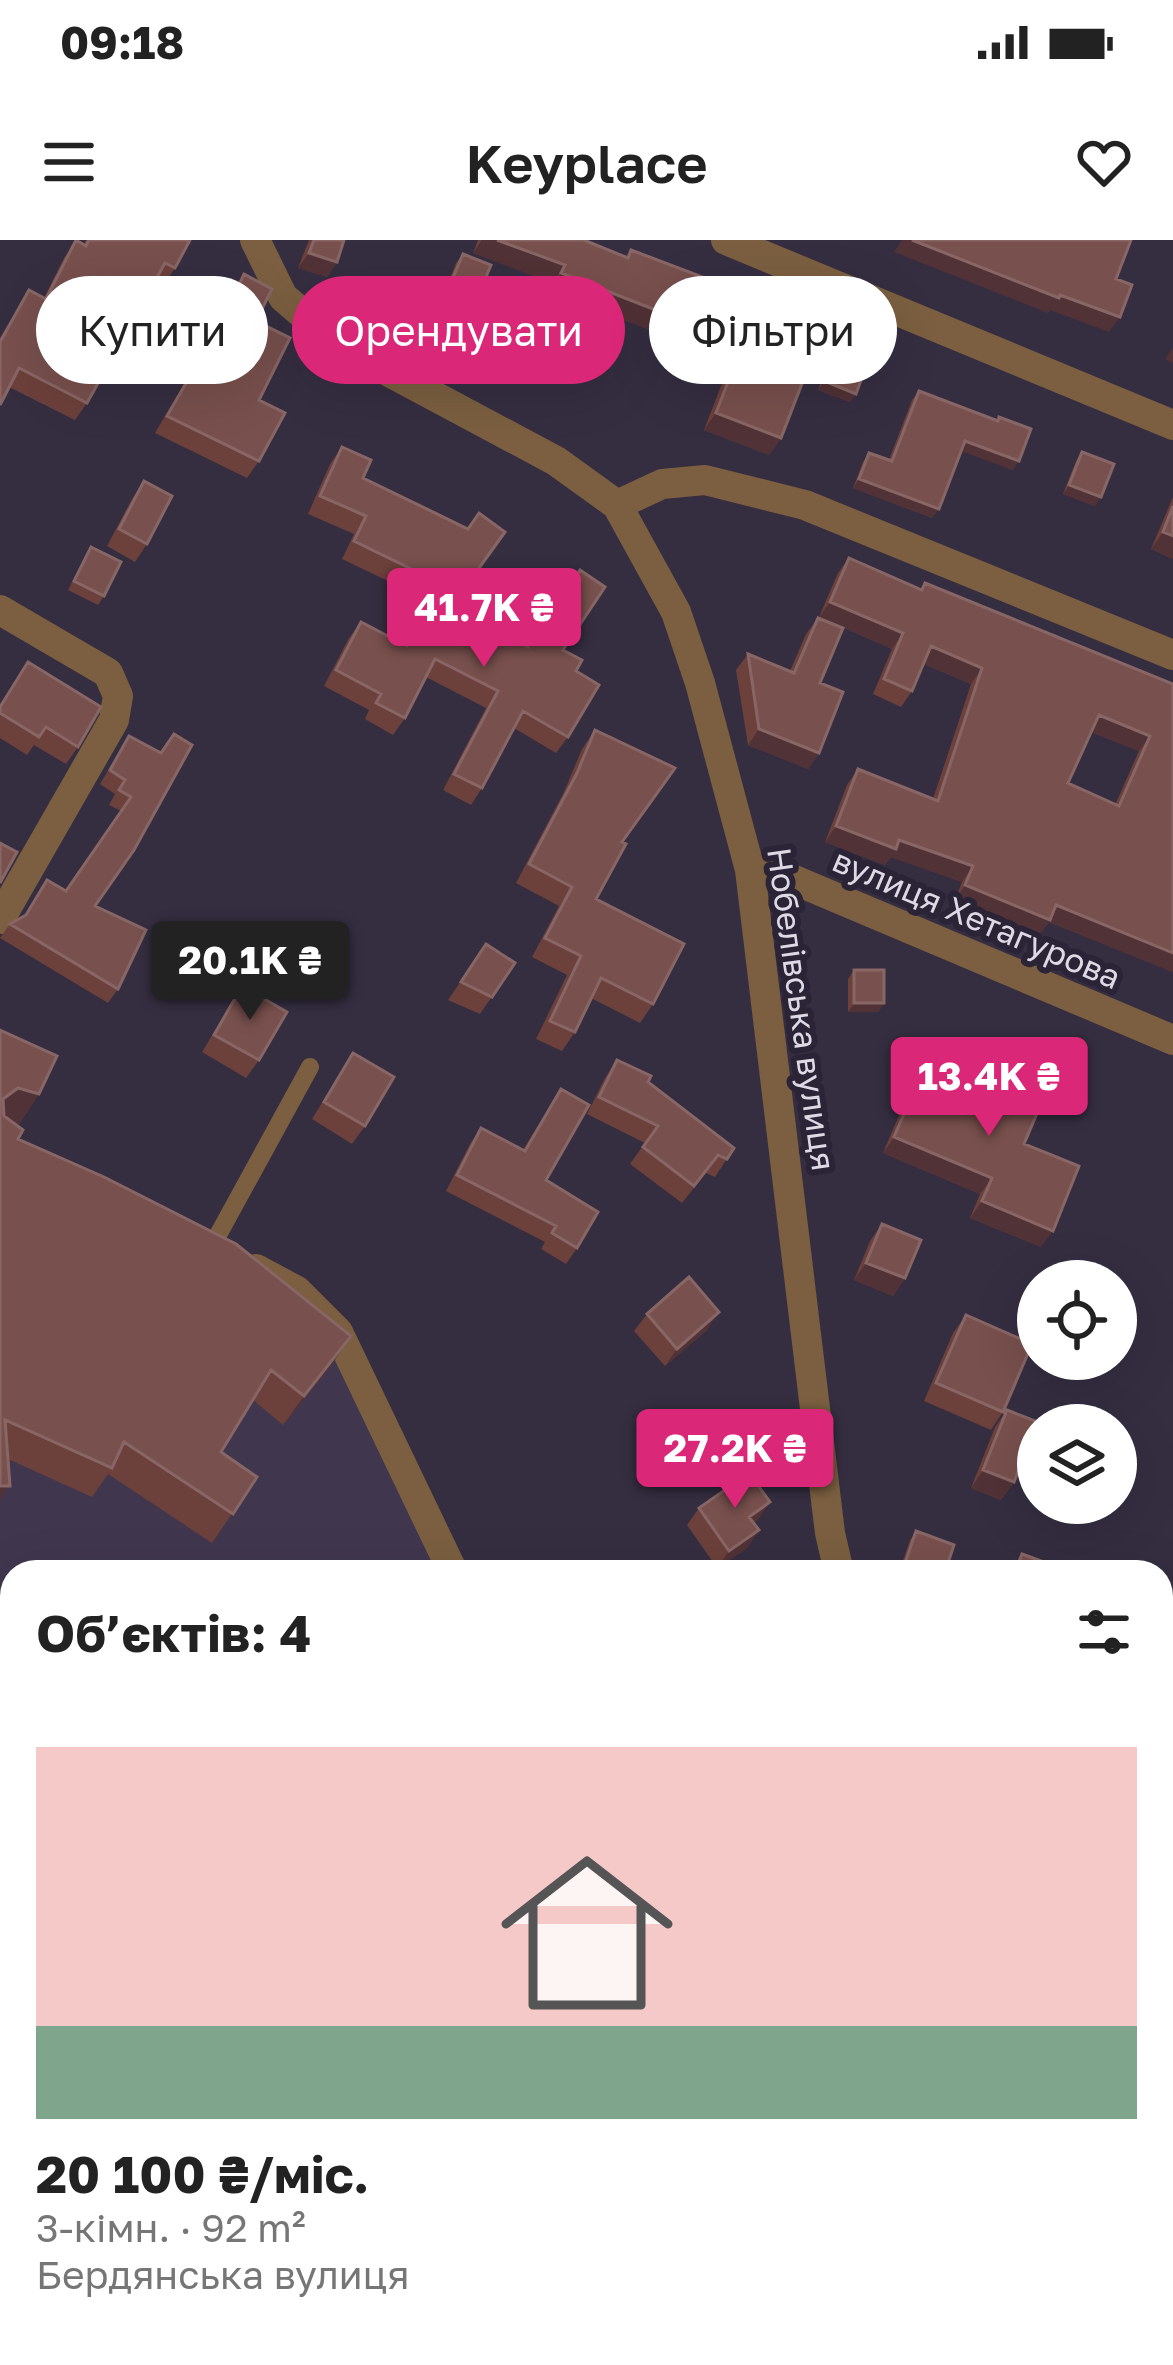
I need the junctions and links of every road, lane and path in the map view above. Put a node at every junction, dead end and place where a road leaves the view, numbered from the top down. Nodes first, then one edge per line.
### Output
1 (255, 240) edge
2 (727, 240) edge
3 (1173, 425) edge
4 (617, 505) junction
5 (0, 610) edge
6 (1173, 655) edge
7 (750, 870) junction
8 (0, 919) edge
9 (1173, 1040) edge
10 (310, 1067) dead end
11 (201, 1240) joint
12 (447, 1560) edge
13 (836, 1560) edge

1 - 4 street, Нобелівська вулиця
2 - 3 street
4 - 6 street
4 - 7 street, Нобелівська вулиця
5 - 8 street
7 - 9 street, вулиця Хетагурова
7 - 13 street, Нобелівська вулиця
10 - 11 lane
11 - 12 street

